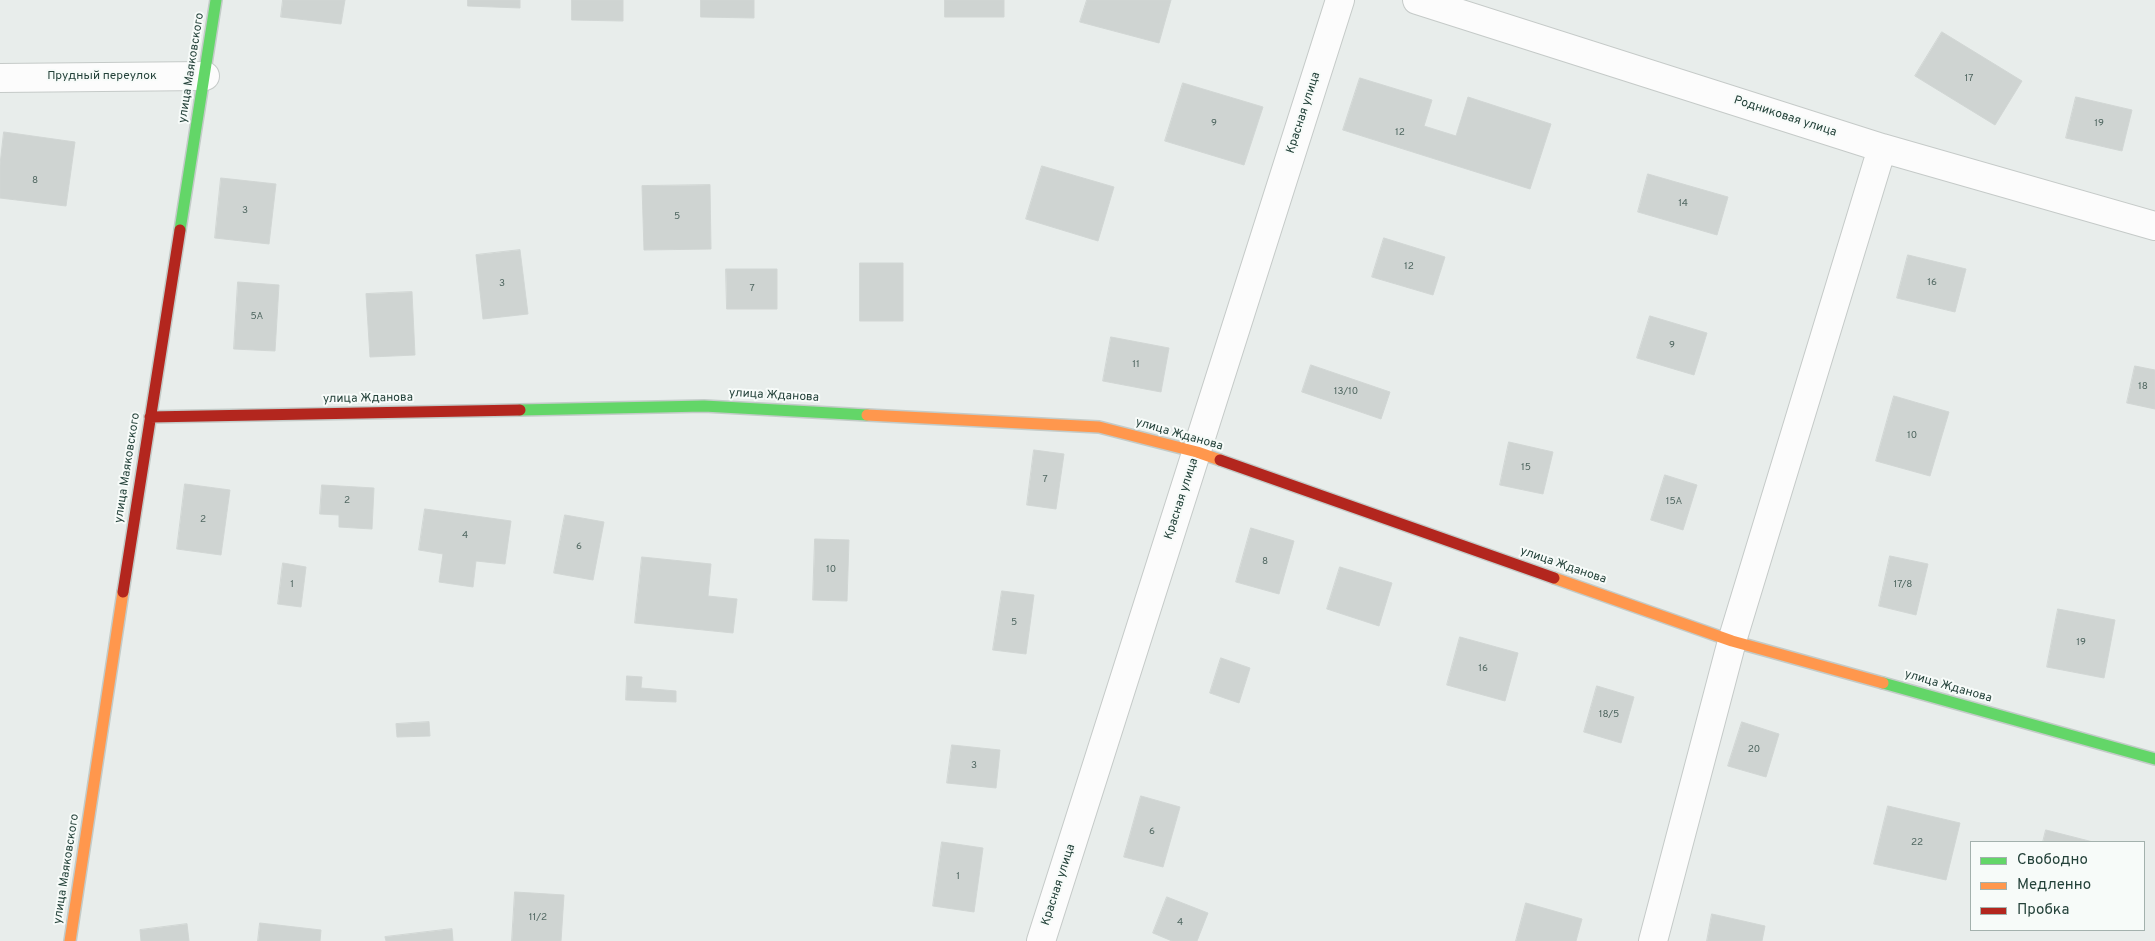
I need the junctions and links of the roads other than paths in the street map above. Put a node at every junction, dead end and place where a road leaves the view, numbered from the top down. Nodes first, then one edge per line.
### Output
1 (216, 0) edge
2 (1340, 0) edge
3 (1417, 0) edge
4 (205, 76) junction
5 (0, 78) edge
6 (1882, 148) junction
7 (2155, 226) edge
8 (150, 417) junction
9 (1196, 452) junction
10 (1732, 641) junction
11 (2155, 759) edge
12 (70, 941) edge
13 (1041, 941) edge
14 (1653, 941) edge

1 - 4 street, улица Маяковского
2 - 9 street, Красная улица
3 - 6 street, Родниковая улица
4 - 5 street, Прудный переулок
4 - 8 street, улица Маяковского
6 - 7 street, Родниковая улица
6 - 10 street
8 - 9 street, улица Жданова
8 - 12 street, улица Маяковского
9 - 10 street, улица Жданова
9 - 13 street, Красная улица
10 - 11 street, улица Жданова
10 - 14 street

